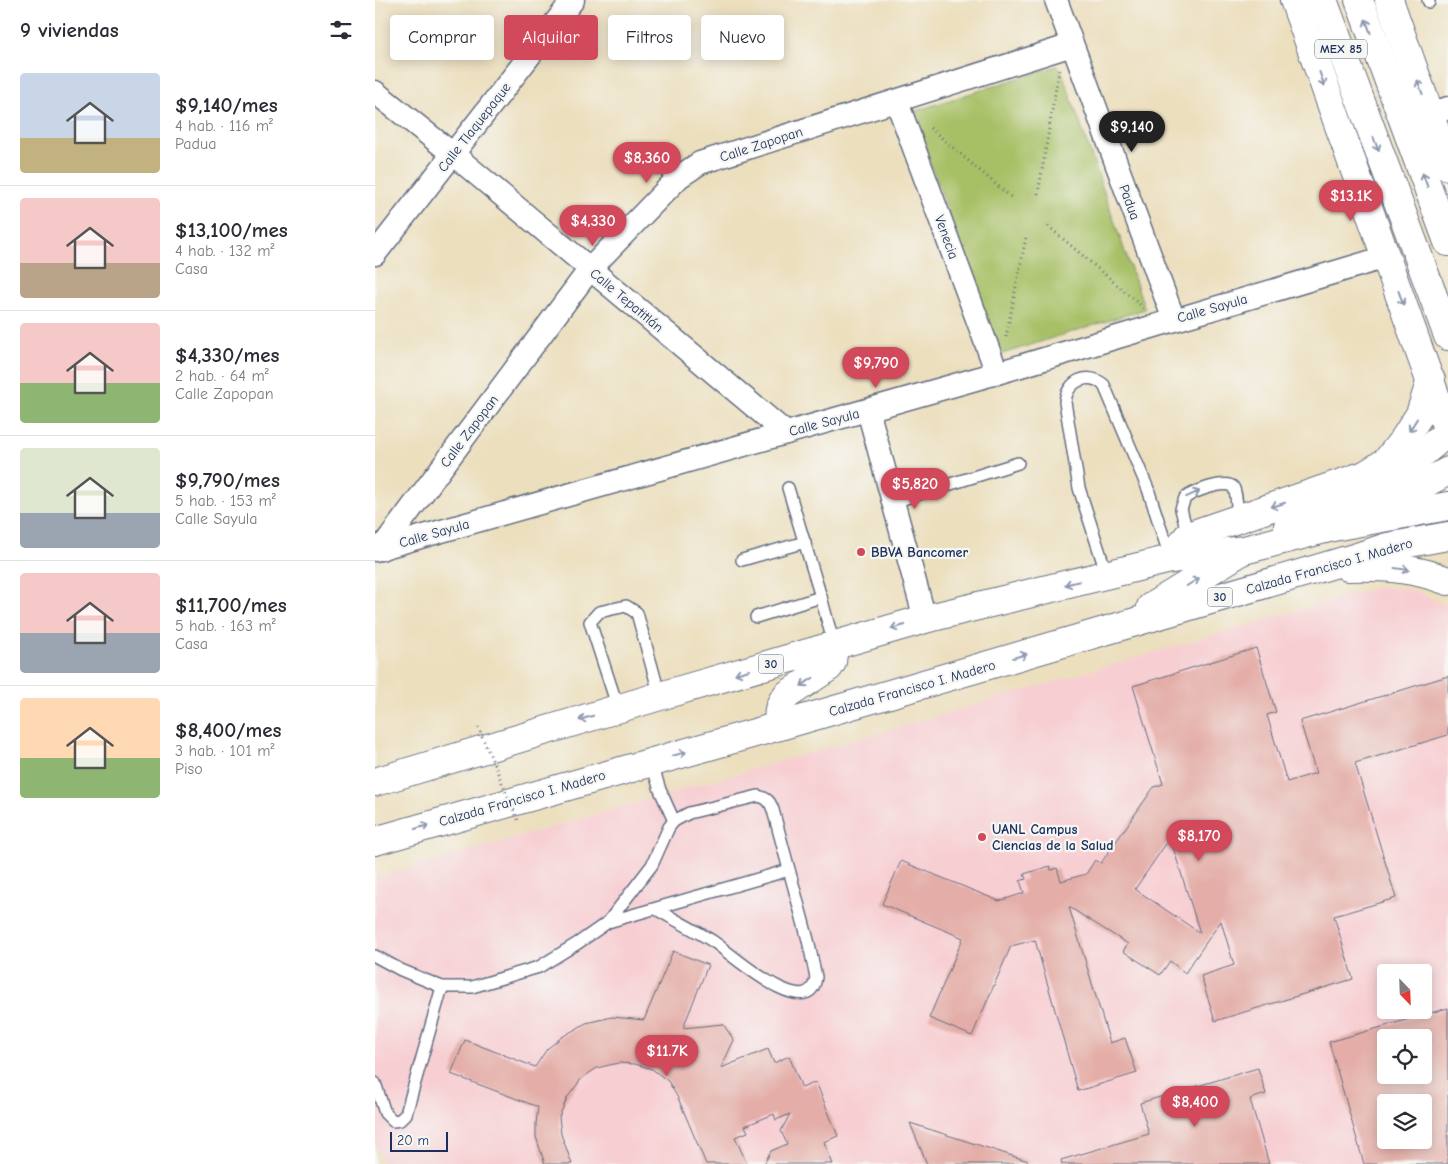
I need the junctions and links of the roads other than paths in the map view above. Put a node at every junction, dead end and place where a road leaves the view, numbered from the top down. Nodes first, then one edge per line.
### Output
1 (573, 0) edge
2 (1056, 0) edge
3 (1294, 0) edge
4 (1323, 0) edge
5 (1359, 0) edge
6 (1389, 0) edge
7 (1072, 45) junction
8 (375, 92) edge
9 (897, 102) junction
10 (1439, 112) edge
11 (453, 155) junction
12 (1448, 166) edge
13 (1448, 242) edge
14 (375, 254) edge
15 (1386, 257) junction
16 (590, 269) junction
17 (1174, 320) junction
18 (1415, 335) junction
19 (1448, 336) edge
20 (1448, 349) edge
21 (997, 373) junction
22 (1439, 396) edge
23 (868, 410) junction
24 (786, 433) junction
25 (1443, 438) edge
26 (1018, 463) dead end
27 (1448, 471) edge
28 (787, 488) dead end
29 (893, 502) junction
30 (1448, 506) edge
31 (1238, 518) junction
32 (1333, 527) junction
33 (1188, 536) junction
34 (1448, 536) edge
35 (805, 542) junction
36 (378, 549) edge
37 (1244, 550) junction
38 (1171, 559) junction
39 (741, 560) dead end
40 (1319, 568) junction
41 (1107, 575) junction
42 (1448, 581) edge
43 (821, 597) junction
44 (756, 617) dead end
45 (925, 620) junction
46 (1122, 626) junction
47 (834, 646) junction
48 (660, 696) junction
49 (619, 708) junction
50 (780, 726) junction
51 (651, 761) junction
52 (375, 782) edge
53 (674, 821) junction
54 (375, 841) edge
55 (789, 870) junction
56 (656, 909) junction
57 (608, 922) junction
58 (375, 956) edge
59 (442, 986) junction
60 (375, 1083) edge

1 - 11 street, Calle Tlaquepaque
2 - 7 street, Padua
3 -> 15 main road
4 -> 19 main road, MEX 85
13 -> 5 main road, MEX 85
10 -> 6 main road
7 - 9 street, Calle Zapopan
7 - 17 street, Padua
8 - 11 street, Calle Tepatitlán
9 - 16 street, Calle Zapopan
9 - 21 street, Venecia
10 - 12 main road
11 - 14 street, Calle Tlaquepaque
11 - 16 street, Calle Tepatitlán
15 - 17 street, Calle Sayula
15 -> 18 main road
16 - 24 street, Calle Tepatitlán
16 - 36 street, Calle Zapopan
17 - 21 street, Calle Sayula
18 - 20 main road
18 - 22 main road
21 - 23 street, Calle Sayula
22 - 25 main road
22 -> 31 main road
23 - 24 street, Calle Sayula
23 - 29 street
24 - 36 street, Calle Sayula
25 - 37 main road
26 - 29 lane
27 - 32 main road
28 - 35 lane
29 - 45 street
30 - 32 main road, 30
31 - 33 main road
33 -> 31 lane
32 - 37 main road, 30
33 - 38 main road
34 - 40 main road, Calzada Francisco I. Madero / 30
35 - 39 lane
35 - 43 lane
37 - 38 main road, 30
46 -> 37 main road
38 - 41 main road, 30
38 - 41 lane
40 -> 42 main road
40 - 46 main road, Calzada Francisco I. Madero / 30
41 -> 45 main road, 30
43 - 44 lane
43 - 47 lane
45 -> 47 main road, 30
50 -> 46 main road, Calzada Francisco I. Madero / 30
47 -> 48 main road, 30
47 -> 50 main road
48 - 49 main road, 30
48 - 49 lane
49 -> 52 main road, 30
51 -> 50 main road, Calzada Francisco I. Madero / 30
51 - 53 lane
54 -> 51 main road, Calzada Francisco I. Madero / 30
53 - 55 lane
53 - 57 lane
55 - 56 lane
55 - 56 lane
56 - 57 lane
57 - 59 lane
58 - 59 lane
59 - 60 lane

